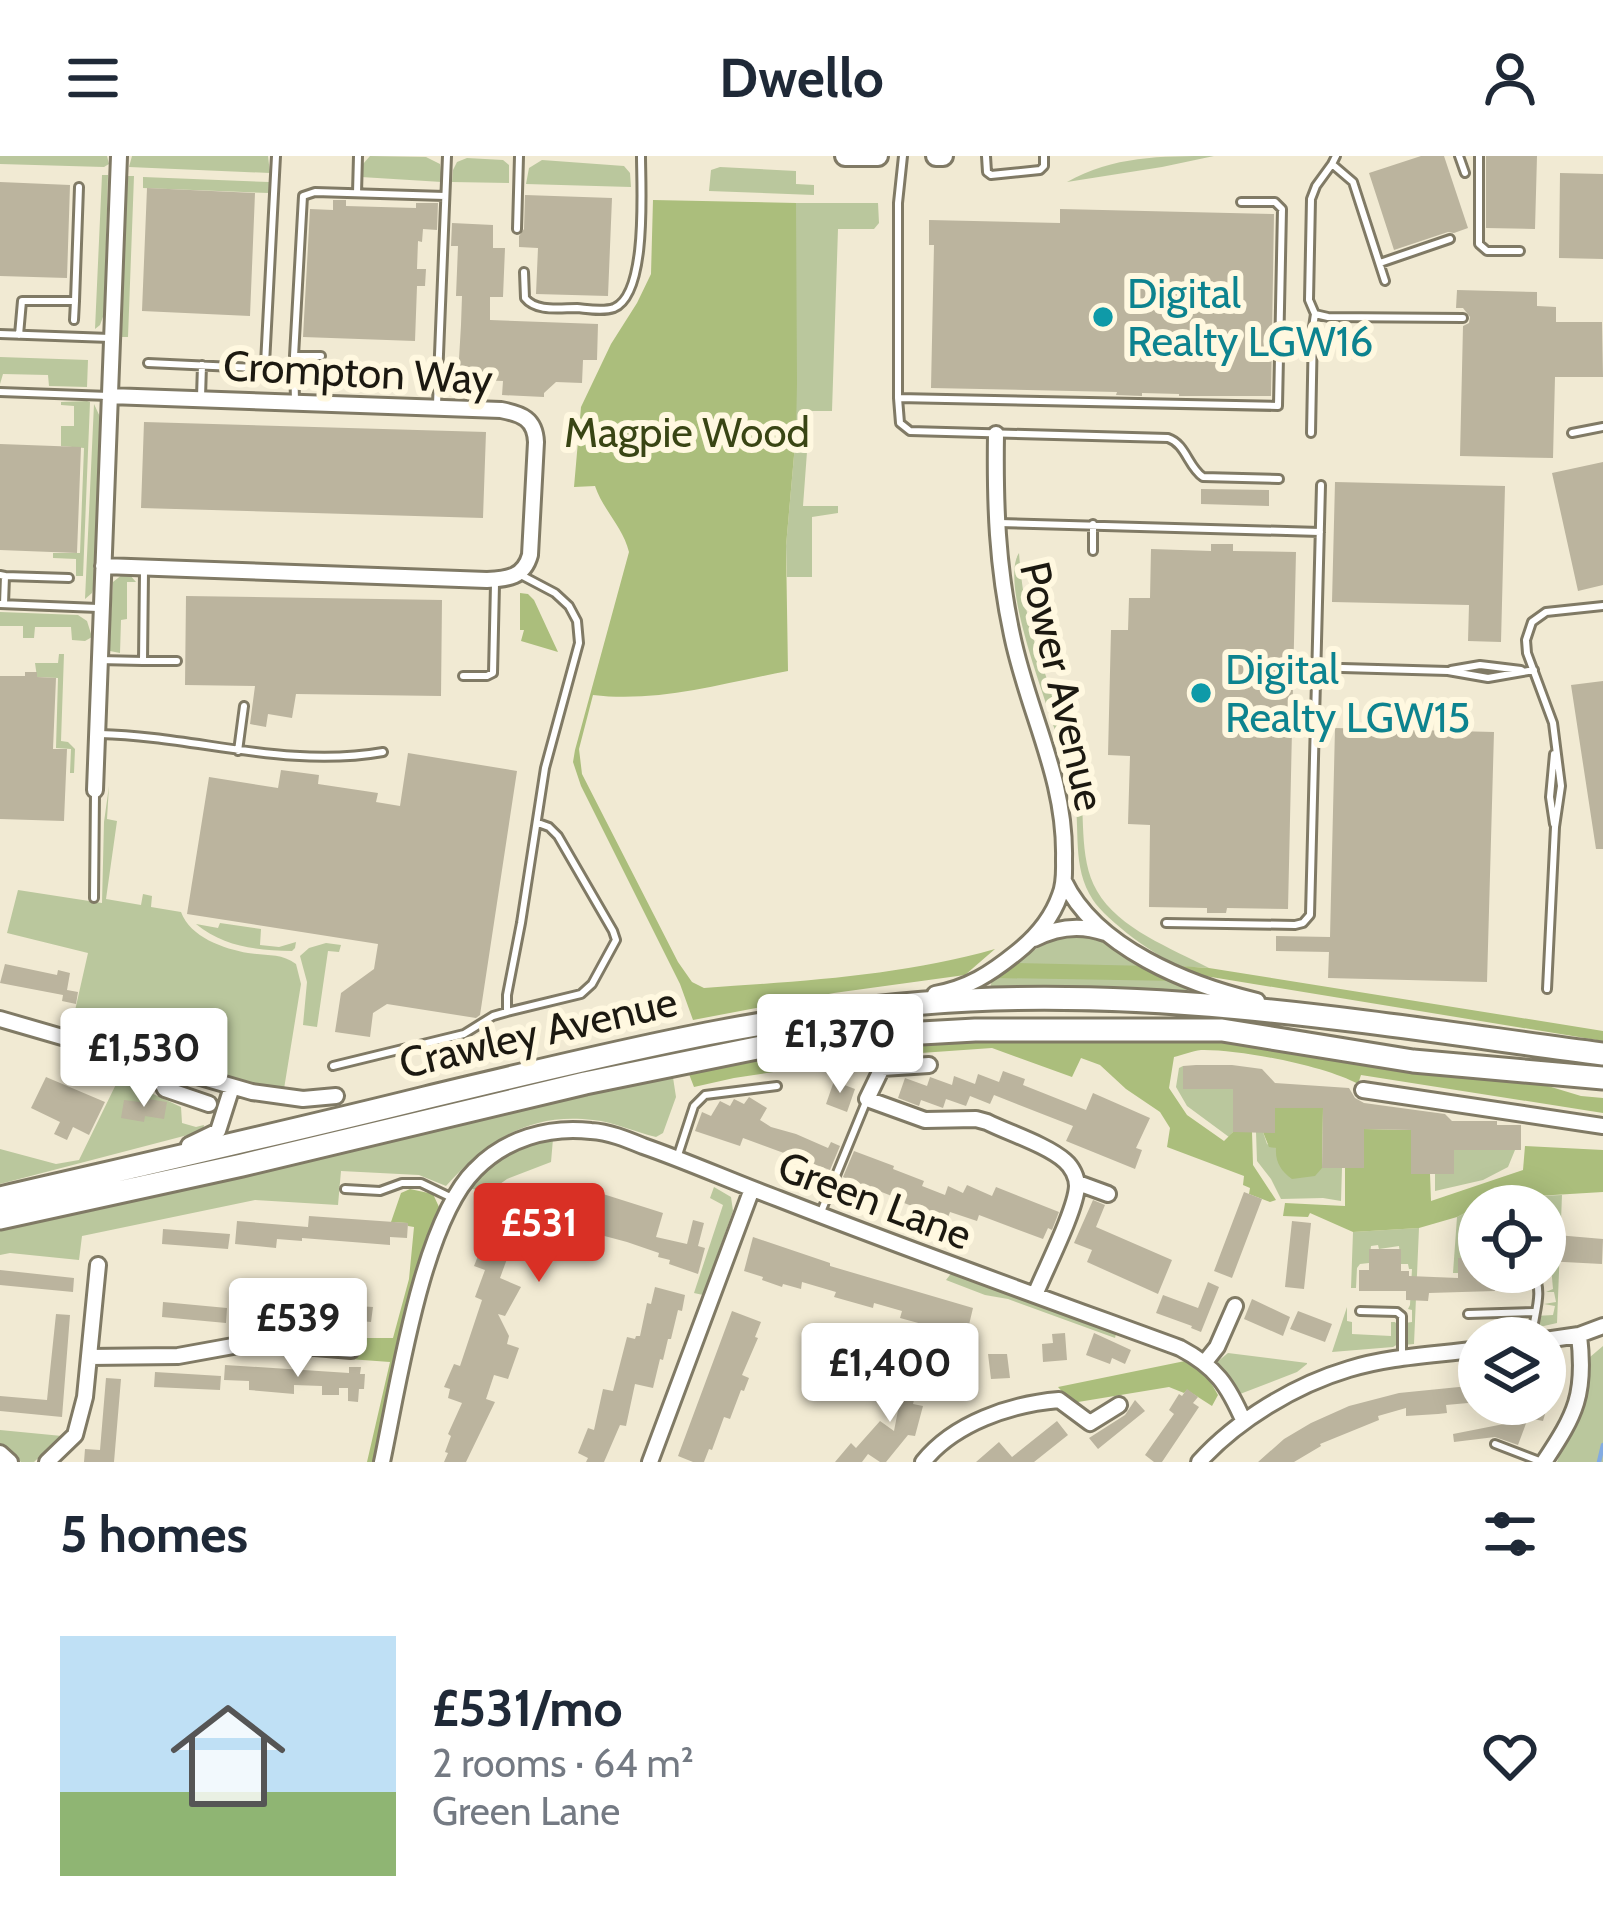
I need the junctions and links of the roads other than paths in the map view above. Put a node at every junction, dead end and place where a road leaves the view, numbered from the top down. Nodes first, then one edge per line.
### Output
1 (119, 156) edge
2 (276, 156) edge
3 (358, 156) edge
4 (447, 156) edge
5 (519, 156) edge
6 (641, 156) edge
7 (845, 156) edge
8 (878, 156) edge
9 (903, 156) edge
10 (986, 156) edge
11 (1044, 156) edge
12 (1460, 156) edge
13 (1479, 156) edge
14 (1334, 160) edge
15 (1465, 173) dead end
16 (79, 187) dead end
17 (357, 193) junction
18 (446, 196) junction
19 (1241, 202) dead end
20 (517, 230) dead end
21 (1450, 239) dead end
22 (1520, 251) dead end
23 (1380, 263) junction
24 (524, 272) dead end
25 (1385, 281) dead end
26 (74, 301) junction
27 (1316, 314) junction
28 (1463, 318) dead end
29 (74, 320) dead end
30 (0, 334) edge
31 (19, 335) junction
32 (112, 338) junction
33 (294, 356) junction
34 (321, 356) dead end
35 (148, 363) dead end
36 (202, 365) junction
37 (0, 392) edge
38 (109, 396) junction
39 (201, 398) junction
40 (898, 398) junction
41 (295, 402) junction
42 (437, 407) junction
43 (1603, 427) edge
44 (1311, 433) dead end
45 (1572, 433) dead end
46 (995, 434) junction
47 (1279, 479) dead end
48 (1321, 484) dead end
49 (995, 523) junction
50 (1093, 524) junction
51 (1320, 532) junction
52 (1093, 551) dead end
53 (103, 566) junction
54 (144, 568) junction
55 (519, 574) junction
56 (2, 576) edge
57 (69, 578) dead end
58 (495, 580) junction
59 (2, 604) edge
60 (1603, 606) edge
61 (100, 608) junction
62 (99, 660) junction
63 (143, 661) junction
64 (177, 662) dead end
65 (1342, 668) dead end
66 (1530, 670) junction
67 (464, 676) dead end
68 (244, 706) dead end
69 (96, 734) junction
70 (238, 751) junction
71 (383, 752) dead end
72 (95, 790) joint
73 (538, 823) junction
74 (1064, 880) junction
75 (94, 898) dead end
76 (1166, 923) dead end
77 (1106, 933) junction
78 (1029, 942) junction
79 (1547, 989) dead end
80 (507, 1012) junction
81 (837, 1012) junction
82 (1332, 1016) junction
83 (0, 1019) edge
84 (1603, 1054) edge
85 (929, 1065) dead end
86 (333, 1066) dead end
87 (168, 1069) junction
88 (1603, 1078) edge
89 (777, 1086) dead end
90 (232, 1087) junction
91 (1363, 1090) dead end
92 (336, 1096) dead end
93 (867, 1099) junction
94 (208, 1104) dead end
95 (1603, 1126) edge
96 (677, 1158) junction
97 (98, 1175) junction
98 (1078, 1183) junction
99 (345, 1189) dead end
100 (752, 1189) junction
101 (1108, 1194) dead end
102 (0, 1198) edge
103 (452, 1199) junction
104 (820, 1216) junction
105 (0, 1218) edge
106 (98, 1265) dead end
107 (1539, 1293) edge
108 (1035, 1295) junction
109 (1235, 1306) dead end
110 (1360, 1311) dead end
111 (1533, 1312) junction
112 (1468, 1314) dead end
113 (1533, 1317) edge
114 (1603, 1326) edge
115 (1579, 1335) junction
116 (1566, 1337) edge
117 (351, 1350) dead end
118 (1458, 1351) edge
119 (89, 1357) junction
120 (1402, 1358) junction
121 (1205, 1362) junction
122 (1119, 1405) dead end
123 (645, 1416) dead end
124 (1244, 1422) junction
125 (665, 1424) junction
126 (1495, 1444) dead end
127 (0, 1453) edge
128 (10, 1462) edge
129 (47, 1462) edge
130 (382, 1462) edge
131 (650, 1462) edge
132 (923, 1462) edge
133 (1199, 1462) edge
134 (1543, 1462) edge

1 - 32 street
2 - 36 lane
3 - 17 lane
4 - 18 lane
5 - 20 lane
6 - 24 lane
7 - 8 street
9 - 40 lane
10 - 11 lane
12 - 15 lane
13 - 22 lane
14 - 23 lane
14 - 27 lane
16 - 26 lane
17 - 18 lane
17 - 33 lane
18 - 42 lane
19 - 40 lane
21 - 23 lane
23 - 25 lane
26 - 29 lane
26 - 31 lane
27 - 28 lane
27 - 44 lane
30 - 31 lane
31 - 32 lane
32 - 38 street
33 - 34 lane
33 - 41 lane
35 - 36 lane
36 - 39 lane
37 - 38 lane
38 - 39 street, Crompton Way
38 - 53 street
39 - 41 street, Crompton Way
40 - 46 lane
41 - 42 street, Crompton Way
42 - 55 street, Crompton Way
43 - 45 lane
46 - 47 lane
46 - 49 street, Power Avenue
48 - 51 lane
49 - 50 lane
49 - 74 street, Power Avenue
50 - 51 lane
50 - 52 lane
51 - 76 lane
53 - 54 street
53 - 61 street
54 - 58 street
54 - 63 lane
55 - 58 street
55 - 73 lane
56 - 57 lane
56 - 59 lane
58 - 67 lane
59 - 61 lane
60 - 66 lane
61 - 62 street
62 - 63 lane
62 - 69 street
63 - 64 lane
65 - 66 lane
66 - 79 lane
68 - 70 lane
69 - 70 lane
69 - 72 street
70 - 71 lane
72 - 75 lane
73 - 80 lane
73 - 80 lane
74 - 77 street
74 - 78 street
77 - 78 street
77 - 82 street
78 - 81 street
80 - 86 lane
81 - 82 main road, Crawley Avenue
81 - 97 main road, Crawley Avenue
82 - 84 main road, Crawley Avenue
83 - 87 street
85 - 93 street
87 - 90 street
87 - 94 street
88 - 105 main road, Crawley Avenue
89 - 96 lane
90 - 92 street
90 - 97 street
91 - 95 street
93 - 98 street
93 - 104 lane
96 - 100 street, Green Lane
96 - 103 street, Green Lane
97 - 102 main road, Crawley Avenue
98 - 101 street
98 - 108 street
99 - 103 lane
100 - 104 street, Green Lane
100 - 125 street
103 - 130 street, Green Lane
104 - 108 street, Green Lane
106 - 119 street
107 - 111 lane
108 - 121 street, Green Lane
109 - 121 street
110 - 120 lane
111 - 112 lane
111 - 113 lane
114 - 115 street
115 - 116 street
115 - 134 street
117 - 119 street
118 - 120 street
119 - 129 street
120 - 124 street
121 - 124 street
122 - 132 street
123 - 125 street
124 - 133 street
125 - 131 street
126 - 134 lane
127 - 128 street

